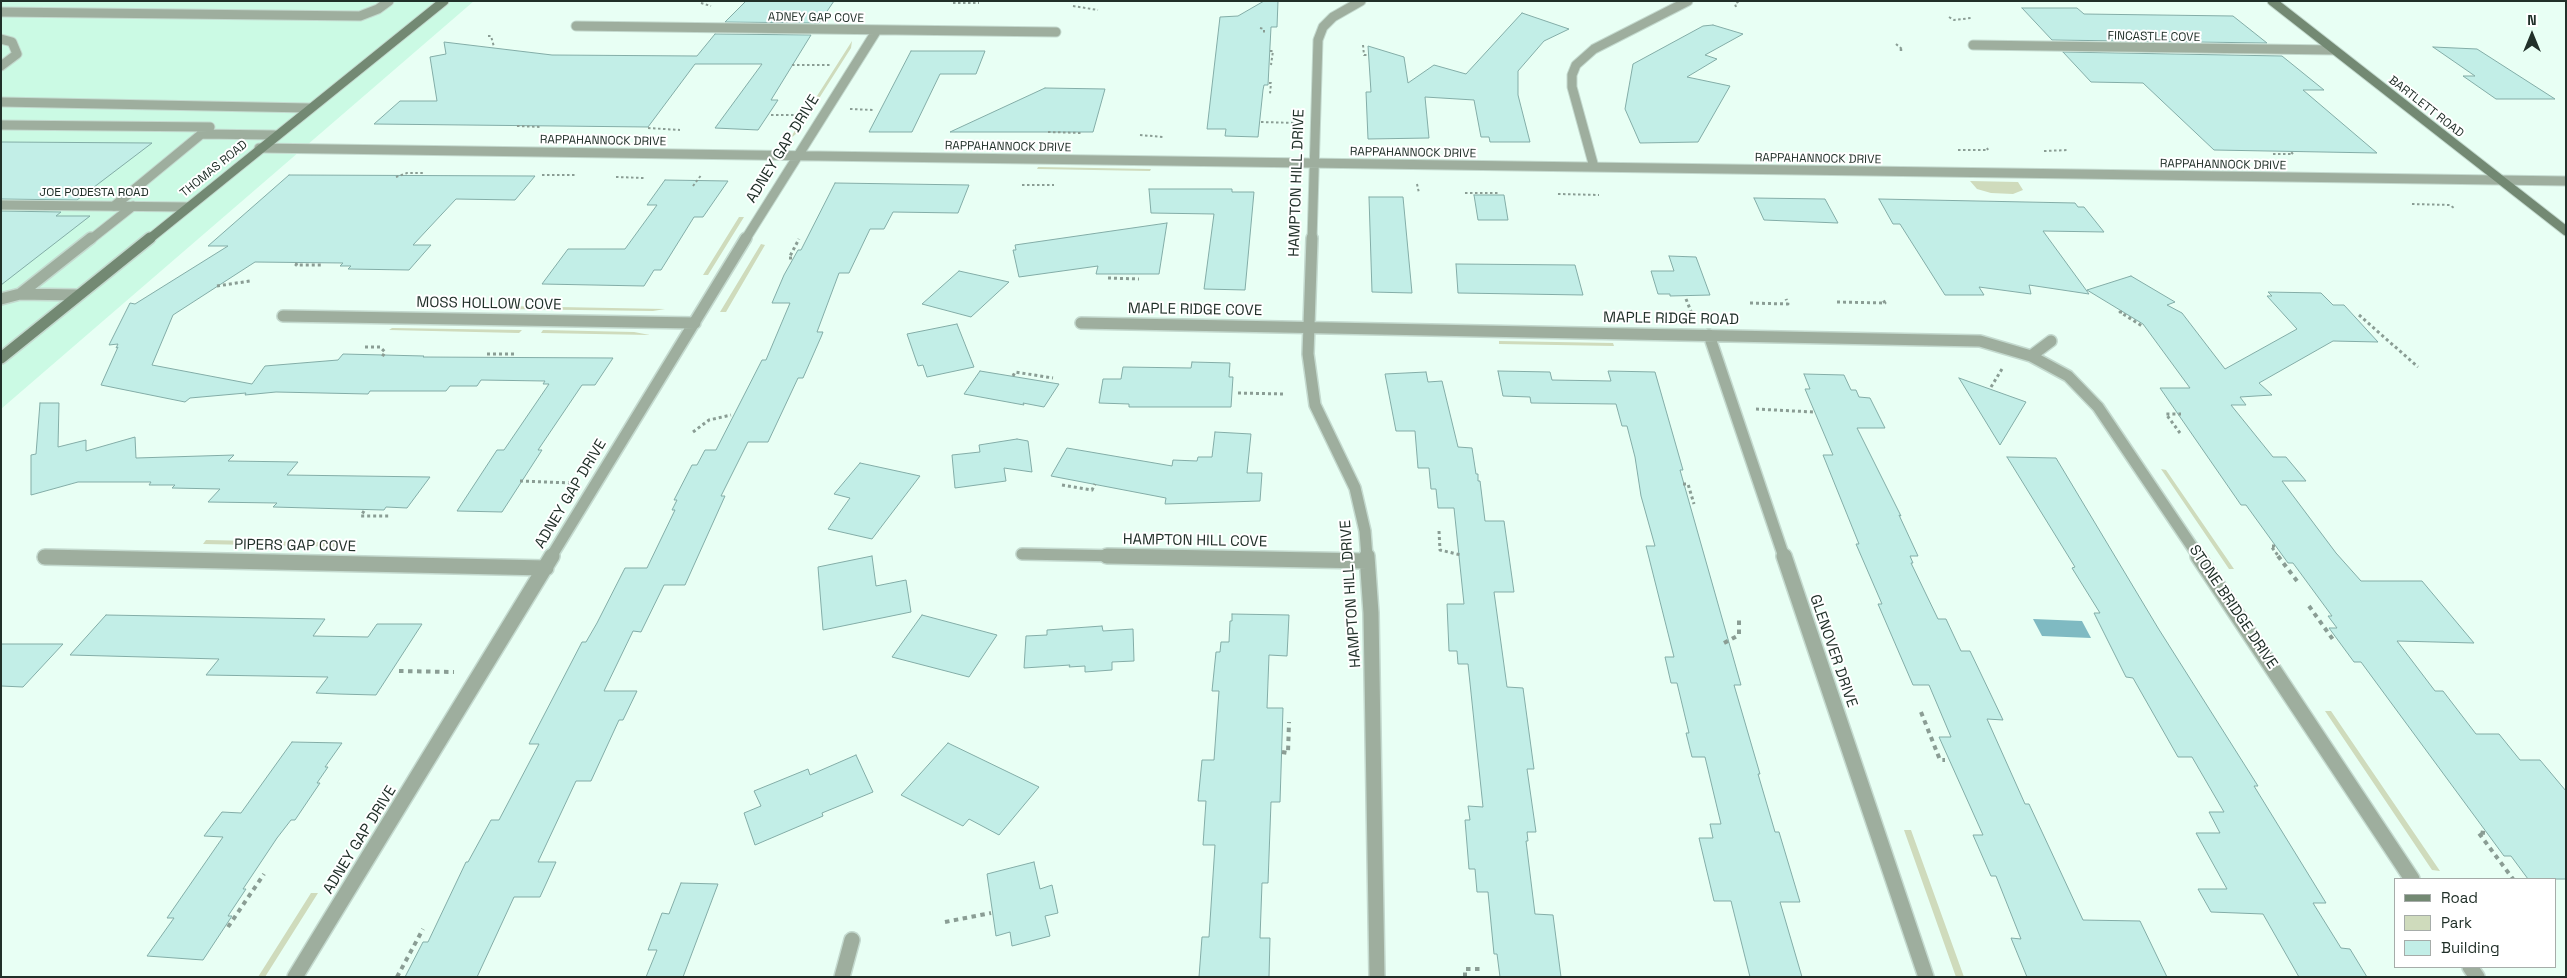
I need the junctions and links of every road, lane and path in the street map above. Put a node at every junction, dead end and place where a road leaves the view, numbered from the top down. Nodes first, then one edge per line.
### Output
1 (389, 1) edge
2 (444, 1) edge
3 (1361, 1) edge
4 (1688, 1) edge
5 (1739, 1) edge
6 (2272, 1) edge
7 (701, 3) dead end
8 (953, 3) dead end
9 (979, 4) dead end
10 (711, 6) dead end
11 (1073, 6) dead end
12 (1736, 7) dead end
13 (1098, 10) dead end
14 (1, 12) edge
15 (1949, 17) dead end
16 (1971, 18) dead end
17 (576, 26) dead end
18 (1260, 28) dead end
19 (877, 30) junction
20 (1056, 32) dead end
21 (1264, 34) dead end
22 (488, 36) dead end
23 (1, 39) edge
24 (1896, 44) dead end
25 (1363, 45) dead end
26 (1973, 46) dead end
27 (494, 47) dead end
28 (1899, 50) dead end
29 (2334, 50) junction
30 (1270, 51) dead end
31 (1367, 55) dead end
32 (792, 65) dead end
33 (834, 65) dead end
34 (1271, 65) dead end
35 (1, 66) edge
36 (1269, 82) dead end
37 (1270, 94) dead end
38 (1, 102) edge
39 (309, 108) junction
40 (848, 109) dead end
41 (874, 110) dead end
42 (771, 115) dead end
43 (803, 115) dead end
44 (1260, 122) dead end
45 (1300, 123) dead end
46 (1, 125) edge
47 (517, 126) dead end
48 (541, 127) dead end
49 (648, 128) dead end
50 (680, 130) dead end
51 (1048, 132) dead end
52 (1082, 133) dead end
53 (201, 134) junction
54 (1140, 135) dead end
55 (275, 136) junction
56 (1163, 137) dead end
57 (259, 148) junction
58 (1987, 148) dead end
59 (1958, 150) dead end
60 (2069, 150) dead end
61 (2044, 151) dead end
62 (2290, 151) dead end
63 (2273, 154) dead end
64 (797, 156) junction
65 (1315, 164) junction
66 (1594, 167) junction
67 (423, 173) dead end
68 (542, 174) dead end
69 (577, 175) dead end
70 (396, 177) dead end
71 (616, 177) dead end
72 (644, 178) dead end
73 (2501, 181) junction
74 (2566, 181) edge
75 (1022, 185) dead end
76 (1054, 185) dead end
77 (1465, 193) dead end
78 (1500, 193) dead end
79 (1558, 194) dead end
80 (1599, 195) dead end
81 (2412, 204) dead end
82 (1, 205) edge
83 (114, 206) junction
84 (133, 206) junction
85 (188, 206) junction
86 (2454, 208) dead end
87 (2566, 231) edge
88 (799, 239) dead end
89 (792, 258) dead end
90 (298, 264) dead end
91 (322, 265) dead end
92 (1108, 278) dead end
93 (1139, 279) dead end
94 (250, 281) dead end
95 (217, 286) dead end
96 (20, 294) junction
97 (78, 295) junction
98 (1, 298) edge
99 (1686, 298) dead end
100 (1882, 298) dead end
101 (1786, 299) dead end
102 (1837, 302) dead end
103 (1750, 303) dead end
104 (2122, 312) dead end
105 (2359, 315) dead end
106 (283, 316) dead end
107 (1694, 319) dead end
108 (695, 323) junction
109 (1081, 323) dead end
110 (2142, 326) dead end
111 (1308, 327) junction
112 (1709, 335) junction
113 (2051, 341) dead end
114 (365, 347) dead end
115 (487, 354) dead end
116 (514, 354) dead end
117 (2031, 356) junction
118 (382, 357) dead end
119 (1, 358) edge
120 (2004, 366) dead end
121 (2418, 367) dead end
122 (1012, 376) dead end
123 (1053, 378) dead end
124 (1991, 387) dead end
125 (1238, 393) dead end
126 (1283, 394) dead end
127 (1753, 409) dead end
128 (1813, 412) dead end
129 (2182, 414) dead end
130 (731, 415) dead end
131 (693, 432) dead end
132 (2180, 432) dead end
133 (520, 481) dead end
134 (577, 483) dead end
135 (1095, 484) dead end
136 (1683, 484) dead end
137 (1062, 485) dead end
138 (1694, 504) dead end
139 (364, 511) dead end
140 (390, 516) dead end
141 (1439, 531) dead end
142 (2275, 546) dead end
143 (1022, 554) dead end
144 (1460, 555) dead end
145 (44, 557) dead end
146 (1367, 561) junction
147 (546, 568) junction
148 (2297, 580) dead end
149 (2309, 606) dead end
150 (1739, 619) dead end
151 (2334, 642) dead end
152 (1724, 643) dead end
153 (400, 671) dead end
154 (457, 672) dead end
155 (1921, 712) dead end
156 (1289, 722) dead end
157 (1282, 752) dead end
158 (1945, 760) dead end
159 (2485, 833) dead end
160 (264, 874) dead end
161 (2411, 878) edge
162 (2512, 878) edge
163 (991, 913) dead end
164 (945, 922) dead end
165 (228, 926) dead end
166 (423, 929) dead end
167 (852, 940) dead end
168 (1480, 969) dead end
169 (295, 977) edge
170 (397, 977) edge
171 (842, 977) edge
172 (1376, 977) edge
173 (1465, 977) edge
174 (1926, 977) edge

1 - 14 street
2 - 39 street, THOMAS ROAD
3 - 65 street, HAMPTON HILL DRIVE
4 - 66 street
5 - 12 path
6 - 29 street, BARTLETT ROAD
7 - 10 path
8 - 9 path
11 - 13 path
15 - 16 path
17 - 19 street, ADNEY GAP COVE
18 - 21 path
19 - 20 street, ADNEY GAP COVE
19 - 64 street, ADNEY GAP DRIVE
22 - 27 path
23 - 35 street
24 - 28 path
25 - 31 path
26 - 29 street, FINCASTLE COVE
29 - 73 street, BARTLETT ROAD
30 - 34 path
32 - 33 path
36 - 37 path
38 - 39 street
39 - 55 street, THOMAS ROAD
40 - 41 path
42 - 43 path
44 - 45 path
46 - 53 street
47 - 48 path
49 - 50 path
51 - 52 path
53 - 55 street
53 - 83 street
54 - 56 path
55 - 57 street, THOMAS ROAD
57 - 64 street, RAPPAHANNOCK DRIVE
57 - 85 street, THOMAS ROAD
58 - 59 path
60 - 61 path
62 - 63 path
64 - 65 street, RAPPAHANNOCK DRIVE
64 - 108 street, ADNEY GAP DRIVE
65 - 66 street, RAPPAHANNOCK DRIVE
65 - 111 street, HAMPTON HILL DRIVE
66 - 73 street, RAPPAHANNOCK DRIVE
67 - 70 path
68 - 69 path
71 - 72 path
73 - 74 street, RAPPAHANNOCK DRIVE
73 - 87 street, BARTLETT ROAD
75 - 76 path
77 - 78 path
79 - 80 path
81 - 86 path
82 - 83 street, JOE PODESTA ROAD
83 - 84 street, JOE PODESTA ROAD
84 - 85 street, JOE PODESTA ROAD
84 - 96 street
85 - 97 street, THOMAS ROAD
88 - 89 path
90 - 91 path
92 - 93 path
94 - 95 path
96 - 97 street
96 - 98 street
97 - 119 street, THOMAS ROAD
99 - 107 path
100 - 102 path
101 - 103 path
104 - 110 path
105 - 121 path
106 - 108 street, MOSS HOLLOW COVE
108 - 147 street, ADNEY GAP DRIVE
109 - 111 street, MAPLE RIDGE COVE
111 - 112 street, MAPLE RIDGE ROAD
111 - 146 street, HAMPTON HILL DRIVE
112 - 117 street, MAPLE RIDGE ROAD
112 - 174 street, GLENOVER DRIVE
113 - 117 street
114 - 118 path
115 - 116 path
117 - 161 street, STONE BRIDGE DRIVE
120 - 124 path
122 - 123 path
125 - 126 path
127 - 128 path
129 - 132 path
130 - 131 path
133 - 134 path
135 - 137 path
136 - 138 path
139 - 140 path
141 - 144 path
142 - 148 path
143 - 146 street, HAMPTON HILL COVE
145 - 147 street, PIPERS GAP COVE
146 - 172 street, HAMPTON HILL DRIVE
147 - 169 street, ADNEY GAP DRIVE
149 - 151 path
150 - 152 path
153 - 154 path
155 - 158 path
156 - 157 path
159 - 162 path
160 - 165 path
163 - 164 path
166 - 170 path
167 - 171 street
168 - 173 path

